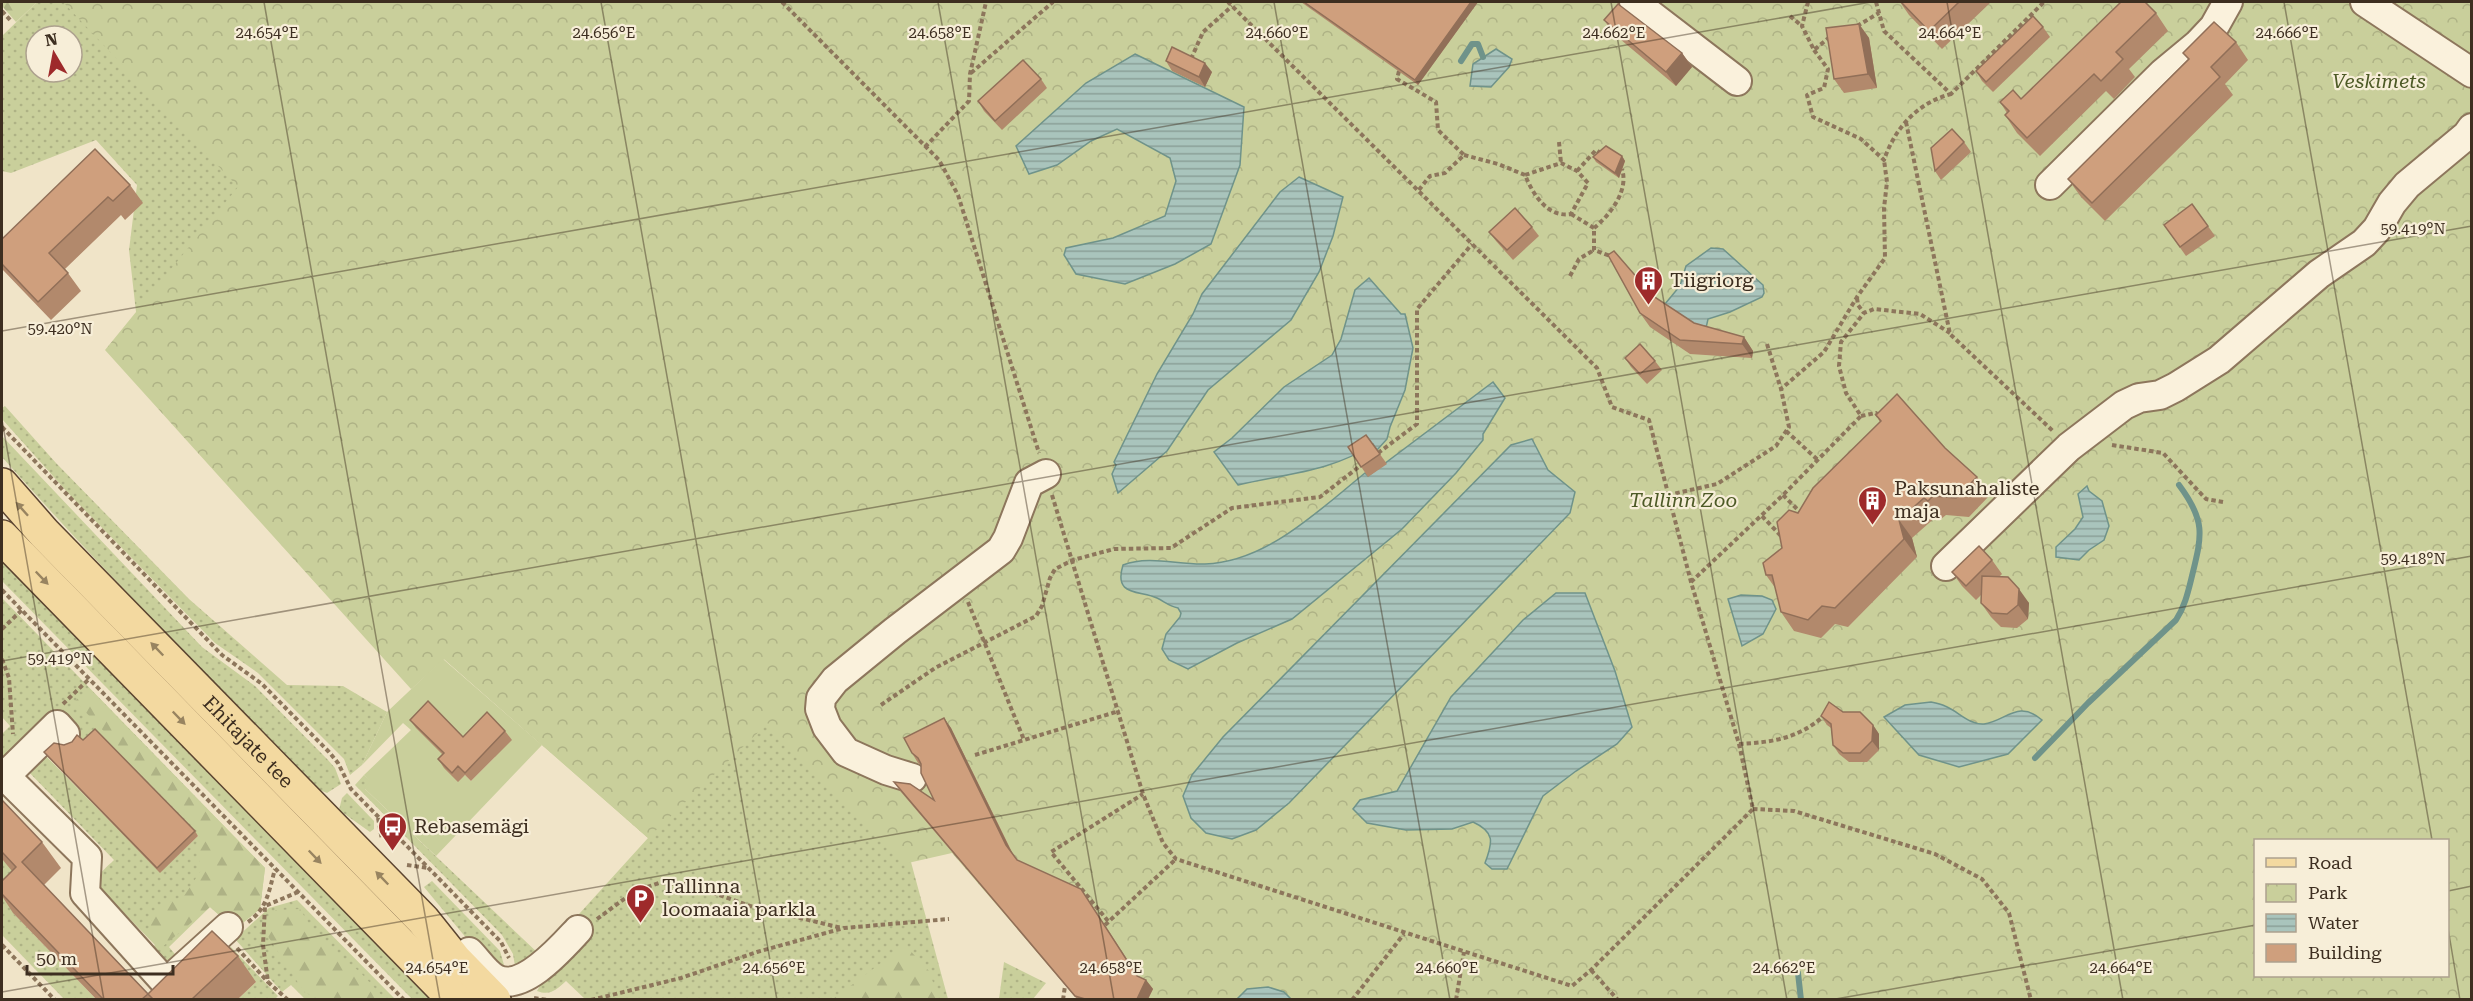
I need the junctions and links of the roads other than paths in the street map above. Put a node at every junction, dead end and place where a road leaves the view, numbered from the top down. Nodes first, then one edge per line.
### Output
1 (1634, 2) edge
2 (2228, 2) edge
3 (2365, 2) edge
4 (2472, 73) edge
5 (1737, 81) dead end
6 (2472, 128) edge
7 (2050, 185) dead end
8 (1046, 474) road end
9 (2, 485) edge
10 (2, 537) edge
11 (1946, 566) dead end
12 (65, 734) dead end
13 (3, 777) edge
14 (912, 778) dead end
15 (423, 920) junction
16 (228, 927) road end
17 (578, 930) road end
18 (542, 966) junction
19 (455, 999) edge
20 (494, 999) edge
21 (532, 999) edge

1 - 5 street
2 - 7 street
3 - 4 street
6 - 11 street
8 - 14 street
15 -> 9 main road, Ehitajate tee
10 -> 19 main road, Ehitajate tee
12 - 13 street
13 - 16 street
15 - 18 street
15 - 20 main road, Ehitajate tee
17 - 18 street
18 - 21 street

